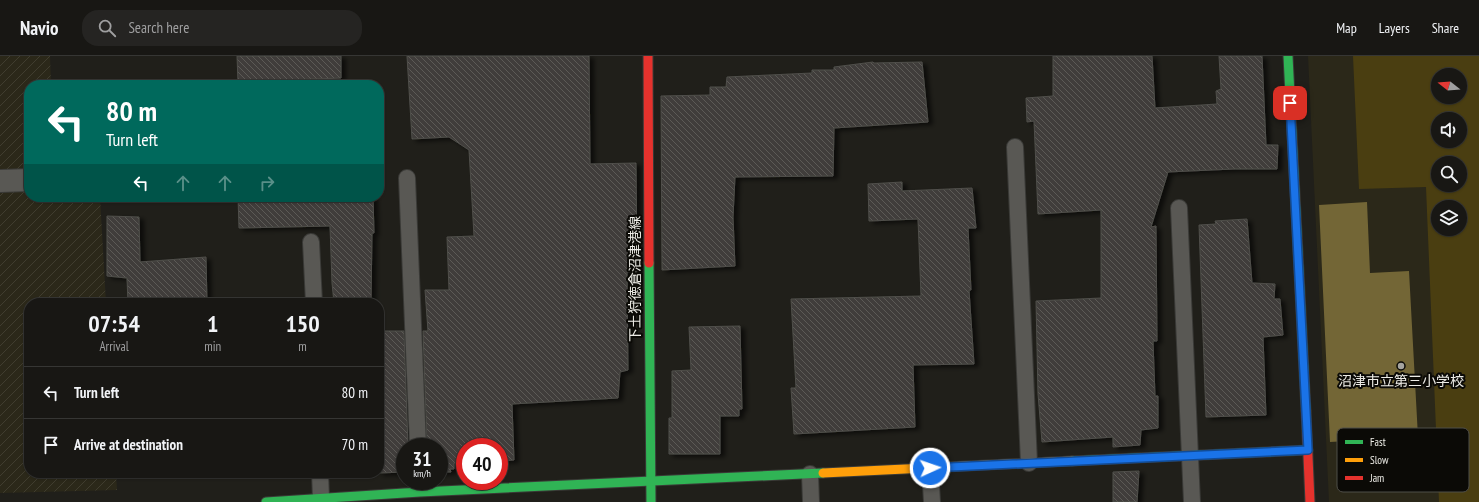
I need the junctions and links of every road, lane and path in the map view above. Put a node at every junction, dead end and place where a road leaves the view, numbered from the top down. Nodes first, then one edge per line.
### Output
1 (648, 56) edge
2 (1288, 56) edge
3 (1016, 147) dead end
4 (407, 178) dead end
5 (24, 180) edge
6 (0, 181) edge
7 (1179, 208) dead end
8 (311, 242) dead end
9 (314, 298) edge
10 (418, 438) edge
11 (1308, 450) junction
12 (1190, 456) junction
13 (1029, 463) junction
14 (930, 468) junction
15 (810, 474) junction
16 (320, 478) edge
17 (651, 481) junction
18 (448, 486) edge
19 (396, 490) edge
20 (321, 498) junction
21 (266, 502) edge
22 (274, 502) edge
23 (651, 502) edge
24 (811, 502) edge
25 (932, 502) edge
26 (1192, 502) edge
27 (1310, 502) edge

1 - 17 street, 下土狩徳倉沼津港線
2 - 11 street
3 - 13 lane
4 - 10 lane
5 - 6 street
7 - 12 lane
8 - 9 lane
11 - 12 street
11 - 27 street
12 - 13 street
12 - 26 lane
13 - 14 street
14 - 15 street
14 - 25 lane
15 - 17 street
15 - 24 lane
16 - 20 lane
17 - 18 street
17 - 23 street, 下土狩徳倉沼津港線
19 - 20 street
20 - 22 street
21 - 22 street

